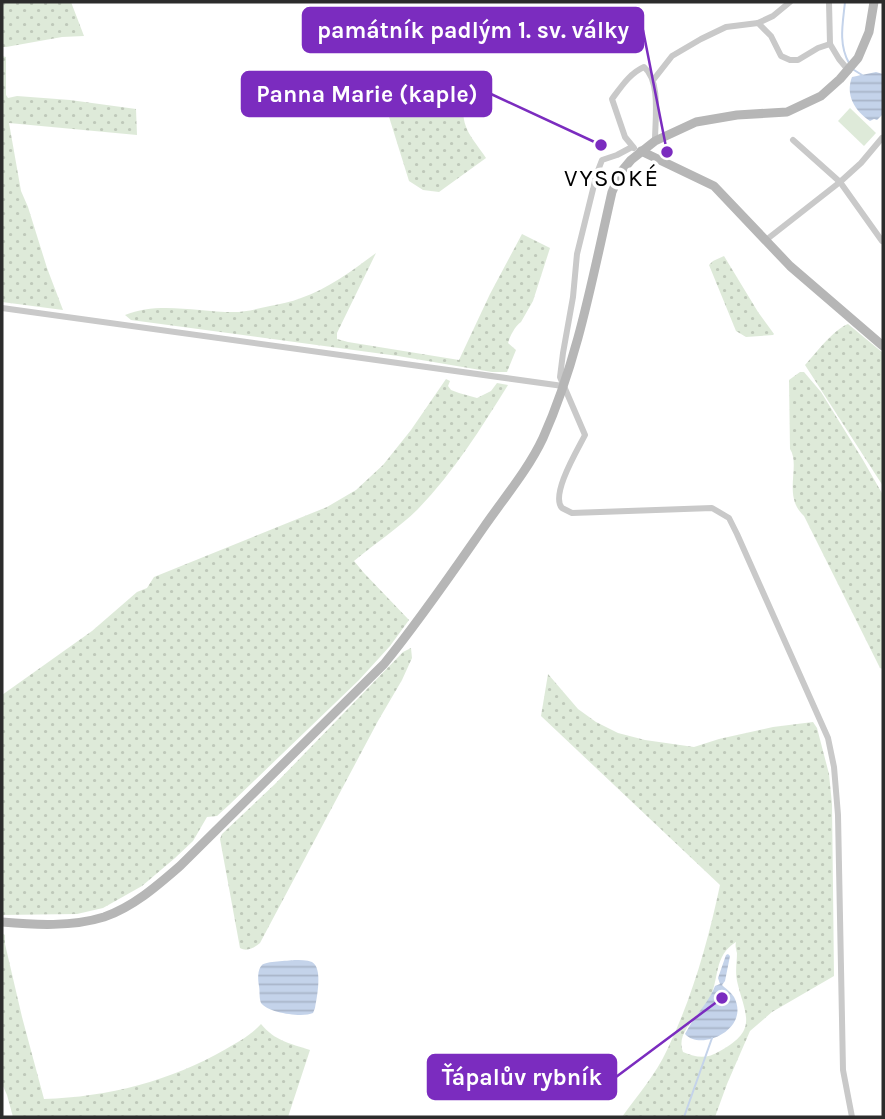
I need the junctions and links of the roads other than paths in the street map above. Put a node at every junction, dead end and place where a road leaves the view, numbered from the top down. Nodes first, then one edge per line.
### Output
1 (790, 2) edge
2 (829, 2) edge
3 (874, 2) edge
4 (758, 23) junction
5 (830, 44) junction
6 (849, 71) junction
7 (654, 79) junction
8 (882, 138) edge
9 (793, 140) dead end
10 (655, 141) junction
11 (636, 149) junction
12 (840, 182) junction
13 (766, 240) junction
14 (882, 241) edge
15 (2, 308) edge
16 (883, 346) edge
17 (564, 386) junction
18 (2, 922) edge
19 (852, 1117) edge

1 - 4 street
2 - 5 street
3 - 6 main road
4 - 5 street
4 - 7 street
5 - 6 street
6 - 10 main road
7 - 10 street
7 - 11 street
8 - 12 street
9 - 12 street
10 - 11 main road
11 - 13 main road
11 - 17 main road
11 - 17 street
12 - 13 street
12 - 14 street
13 - 16 main road
15 - 17 street
17 - 18 main road
17 - 19 street

